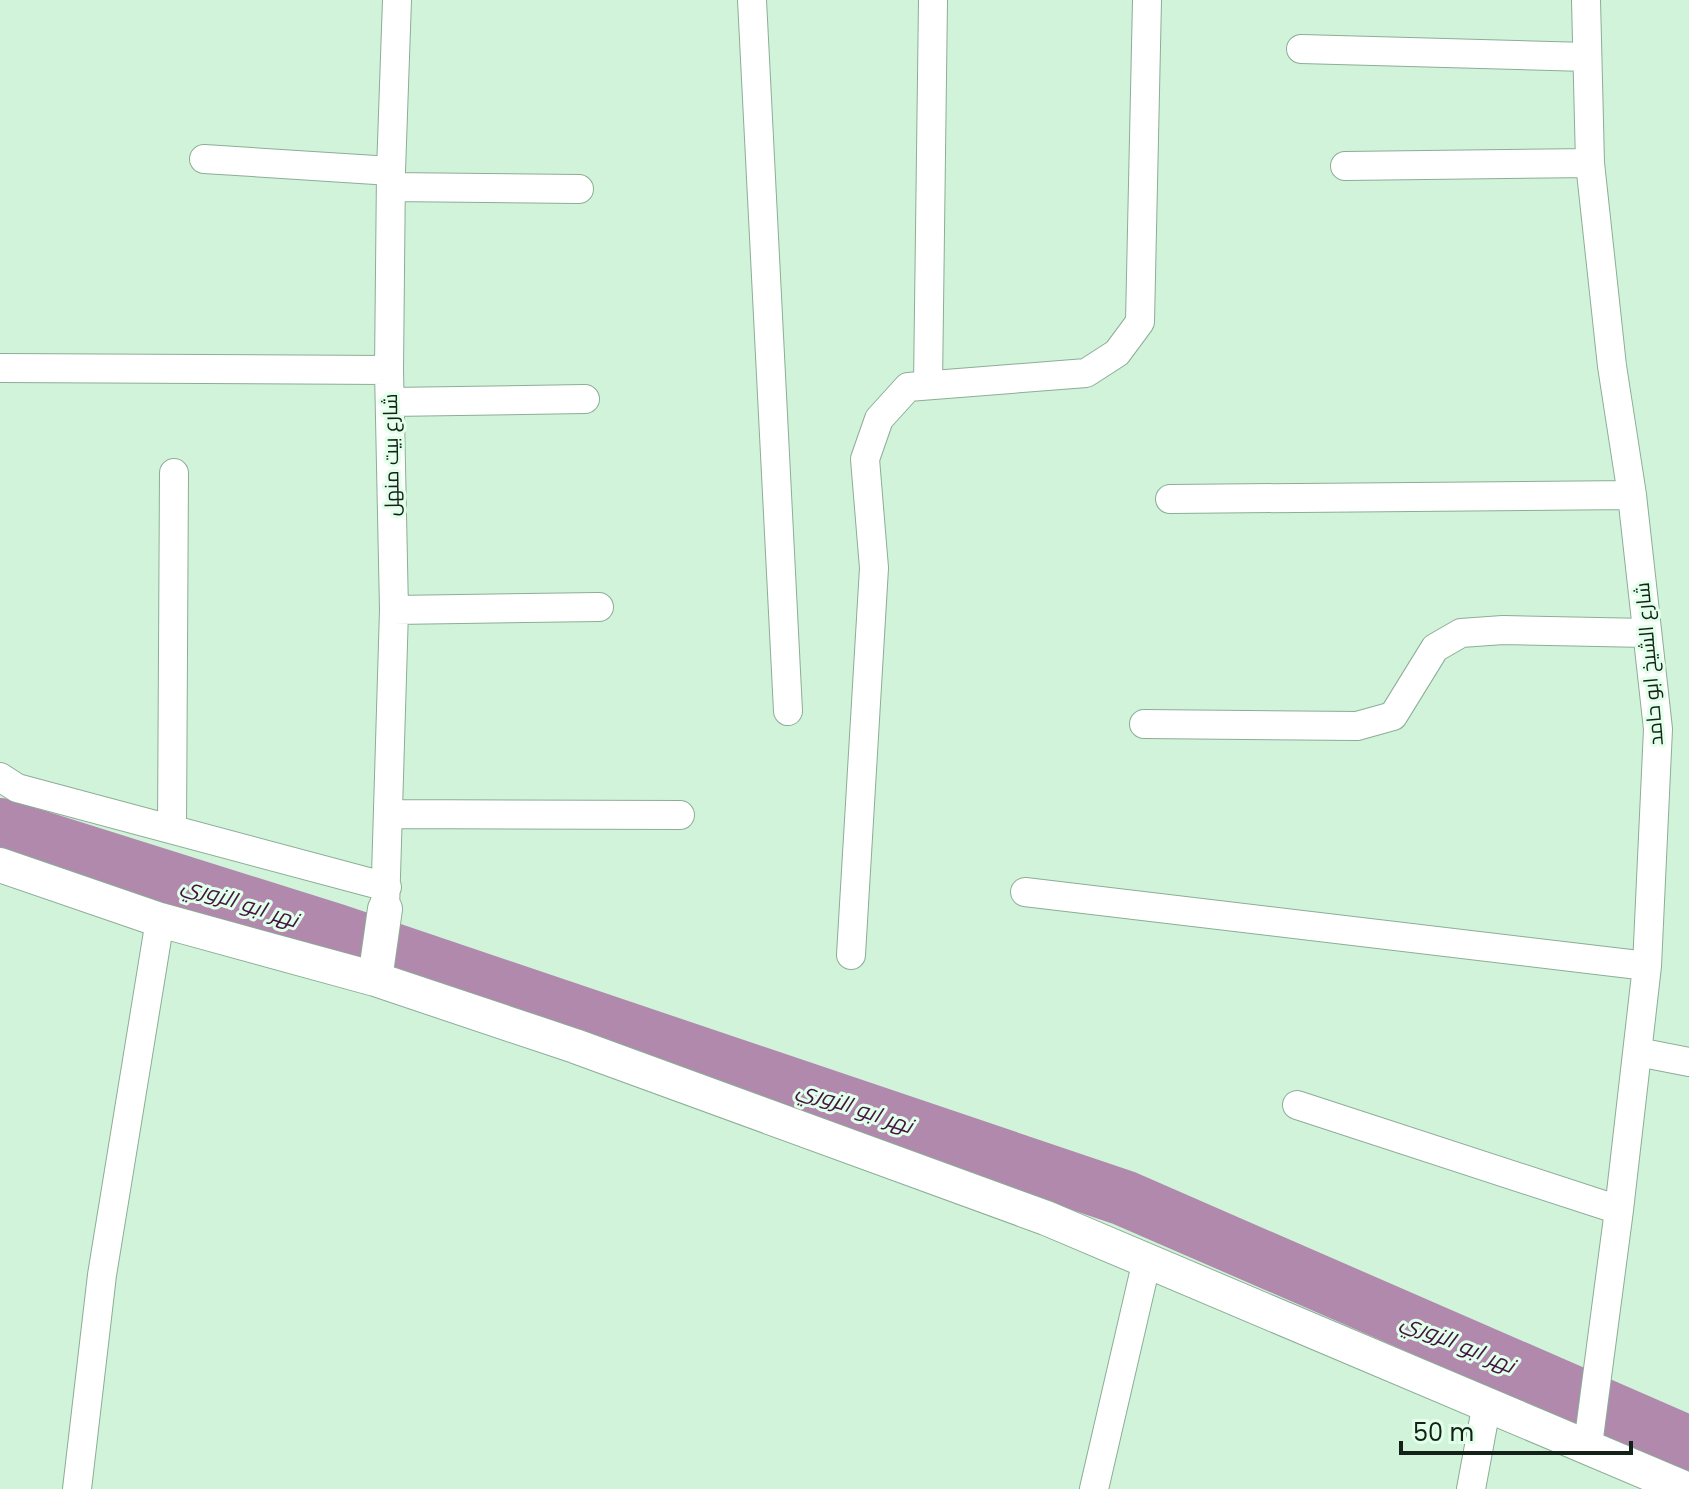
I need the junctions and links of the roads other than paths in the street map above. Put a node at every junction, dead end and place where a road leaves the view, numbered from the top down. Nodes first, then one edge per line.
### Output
1 (397, 0) edge
2 (752, 0) edge
3 (933, 0) edge
4 (1147, 0) edge
5 (1586, 0) edge
6 (1301, 49) dead end
7 (1587, 57) junction
8 (204, 159) dead end
9 (1590, 163) junction
10 (1345, 166) dead end
11 (391, 179) junction
12 (579, 189) dead end
13 (0, 368) edge
14 (389, 370) junction
15 (928, 385) junction
16 (585, 399) dead end
17 (390, 402) junction
18 (174, 473) dead end
19 (1632, 495) junction
20 (1170, 499) dead end
21 (599, 607) dead end
22 (394, 610) junction
23 (1647, 633) junction
24 (788, 711) dead end
25 (1144, 724) dead end
26 (0, 777) edge
27 (388, 814) junction
28 (680, 815) dead end
29 (172, 829) junction
30 (0, 865) edge
31 (1025, 892) dead end
32 (386, 898) junction
33 (160, 920) junction
34 (851, 955) dead end
35 (1647, 966) junction
36 (377, 970) junction
37 (1638, 1052) junction
38 (1689, 1062) edge
39 (1297, 1105) dead end
40 (1619, 1210) junction
41 (1147, 1260) junction
42 (1487, 1403) junction
43 (1588, 1445) junction
44 (77, 1489) edge
45 (1094, 1489) edge
46 (1471, 1489) edge
47 (1686, 1489) edge

1 - 11 street, شارع بيت منهل
2 - 24 street
3 - 15 street
4 - 15 street
5 - 7 street, شارع الشيخ ابو حامد
6 - 7 street
7 - 9 street, شارع الشيخ ابو حامد
8 - 11 street
9 - 10 street
9 - 19 street, شارع الشيخ ابو حامد
11 - 12 street
11 - 14 street, شارع بيت منهل
13 - 14 street
14 - 17 street, شارع بيت منهل
15 - 34 street
16 - 17 street
17 - 22 street, شارع بيت منهل
18 - 29 street
19 - 20 street
19 - 23 street, شارع الشيخ ابو حامد
21 - 22 street
22 - 27 street, شارع بيت منهل
23 - 25 street
23 - 35 street, شارع الشيخ ابو حامد
26 - 29 street
27 - 28 street
27 - 32 street, شارع بيت منهل
29 - 32 street
30 - 33 street
31 - 35 street
32 - 36 street
33 - 36 street
33 - 44 street
35 - 37 street, شارع الشيخ ابو حامد
36 - 41 street
37 - 38 street
37 - 40 street, شارع الشيخ ابو حامد
39 - 40 street
40 - 43 street, شارع الشيخ ابو حامد
41 - 42 street
41 - 45 street
42 - 43 street
42 - 46 street
43 - 47 street

